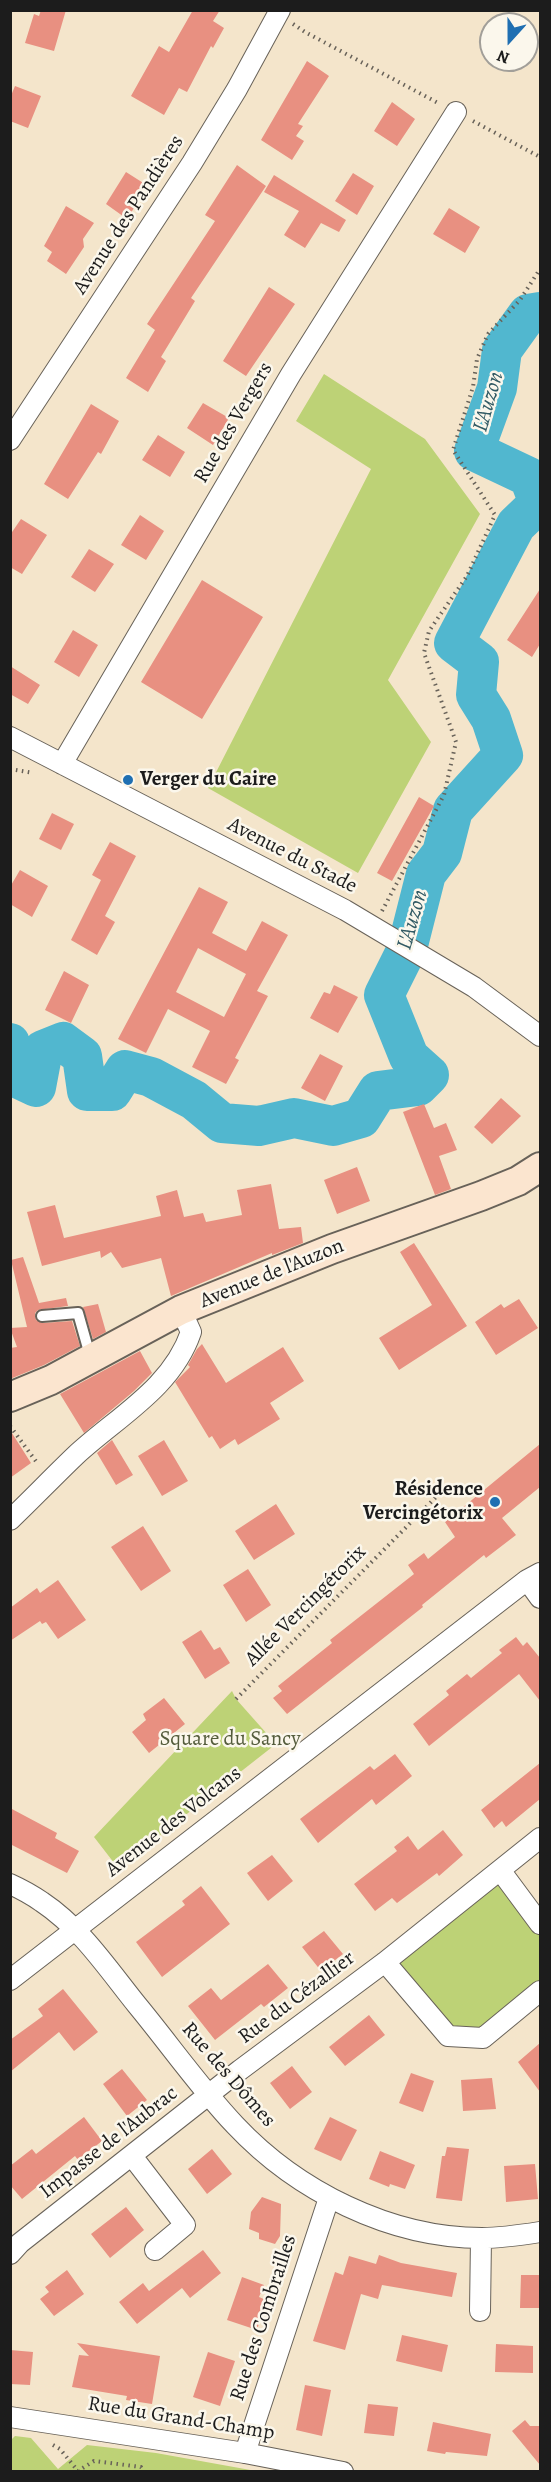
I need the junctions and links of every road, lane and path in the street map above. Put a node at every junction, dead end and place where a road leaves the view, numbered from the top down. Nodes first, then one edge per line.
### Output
1 (279, 12) edge
2 (456, 112) junction
3 (540, 158) edge
4 (540, 269) edge
5 (10, 440) edge
6 (10, 737) edge
7 (62, 764) junction
8 (371, 926) junction
9 (540, 1036) edge
10 (540, 1167) edge
11 (181, 1310) junction
12 (42, 1316) dead end
13 (91, 1359) junction
14 (11, 1397) edge
15 (10, 1426) edge
16 (50, 1481) junction
17 (451, 1488) dead end
18 (10, 1520) edge
19 (534, 1577) edge
20 (540, 1598) edge
21 (236, 1698) dead end
22 (540, 1838) edge
23 (500, 1870) junction
24 (10, 1884) edge
25 (540, 1924) edge
26 (74, 1930) junction
27 (385, 1962) junction
28 (10, 1980) edge
29 (540, 1991) edge
30 (210, 2095) junction
31 (132, 2156) junction
32 (329, 2198) junction
33 (540, 2232) edge
34 (481, 2238) junction
35 (155, 2250) dead end
36 (10, 2254) edge
37 (480, 2311) dead end
38 (10, 2417) edge
39 (52, 2444) dead end
40 (245, 2453) junction
41 (78, 2471) edge
42 (144, 2472) edge
43 (343, 2472) edge

1 - 2 path
1 - 5 street, Avenue des Pandières
2 - 3 path
2 - 7 street, Rue des Vergers
4 - 8 path
6 - 7 street, Avenue du Stade
7 - 8 street, Avenue du Stade
8 - 9 street, Avenue du Stade
10 - 11 main road, Avenue de l'Auzon
11 - 13 main road, Avenue de l'Auzon
11 - 16 street
12 - 13 lane
13 - 14 main road, Avenue de l'Auzon
15 - 16 path
16 - 18 street
17 - 21 path, Allée Vercingétorix
19 - 20 street
19 - 26 street, Avenue des Volcans
22 - 23 street, Rue du Cézallier
23 - 25 street
23 - 27 street, Rue du Cézallier
24 - 26 street, Rue des Dômes
26 - 28 street, Avenue des Volcans
26 - 30 street, Rue des Dômes
27 - 29 street, Rue du Cézallier
27 - 30 street, Rue du Cézallier
30 - 31 street, Impasse de l'Aubrac
30 - 32 street, Rue des Dômes
31 - 35 street
31 - 36 street, Impasse de l'Aubrac
32 - 34 street, Rue des Dômes
32 - 40 street, Rue des Combrailles
33 - 34 street, Rue des Dômes
34 - 37 street
38 - 40 street, Rue du Grand-Champ
39 - 41 path
40 - 43 street, Rue du Grand-Champ
41 - 42 path

